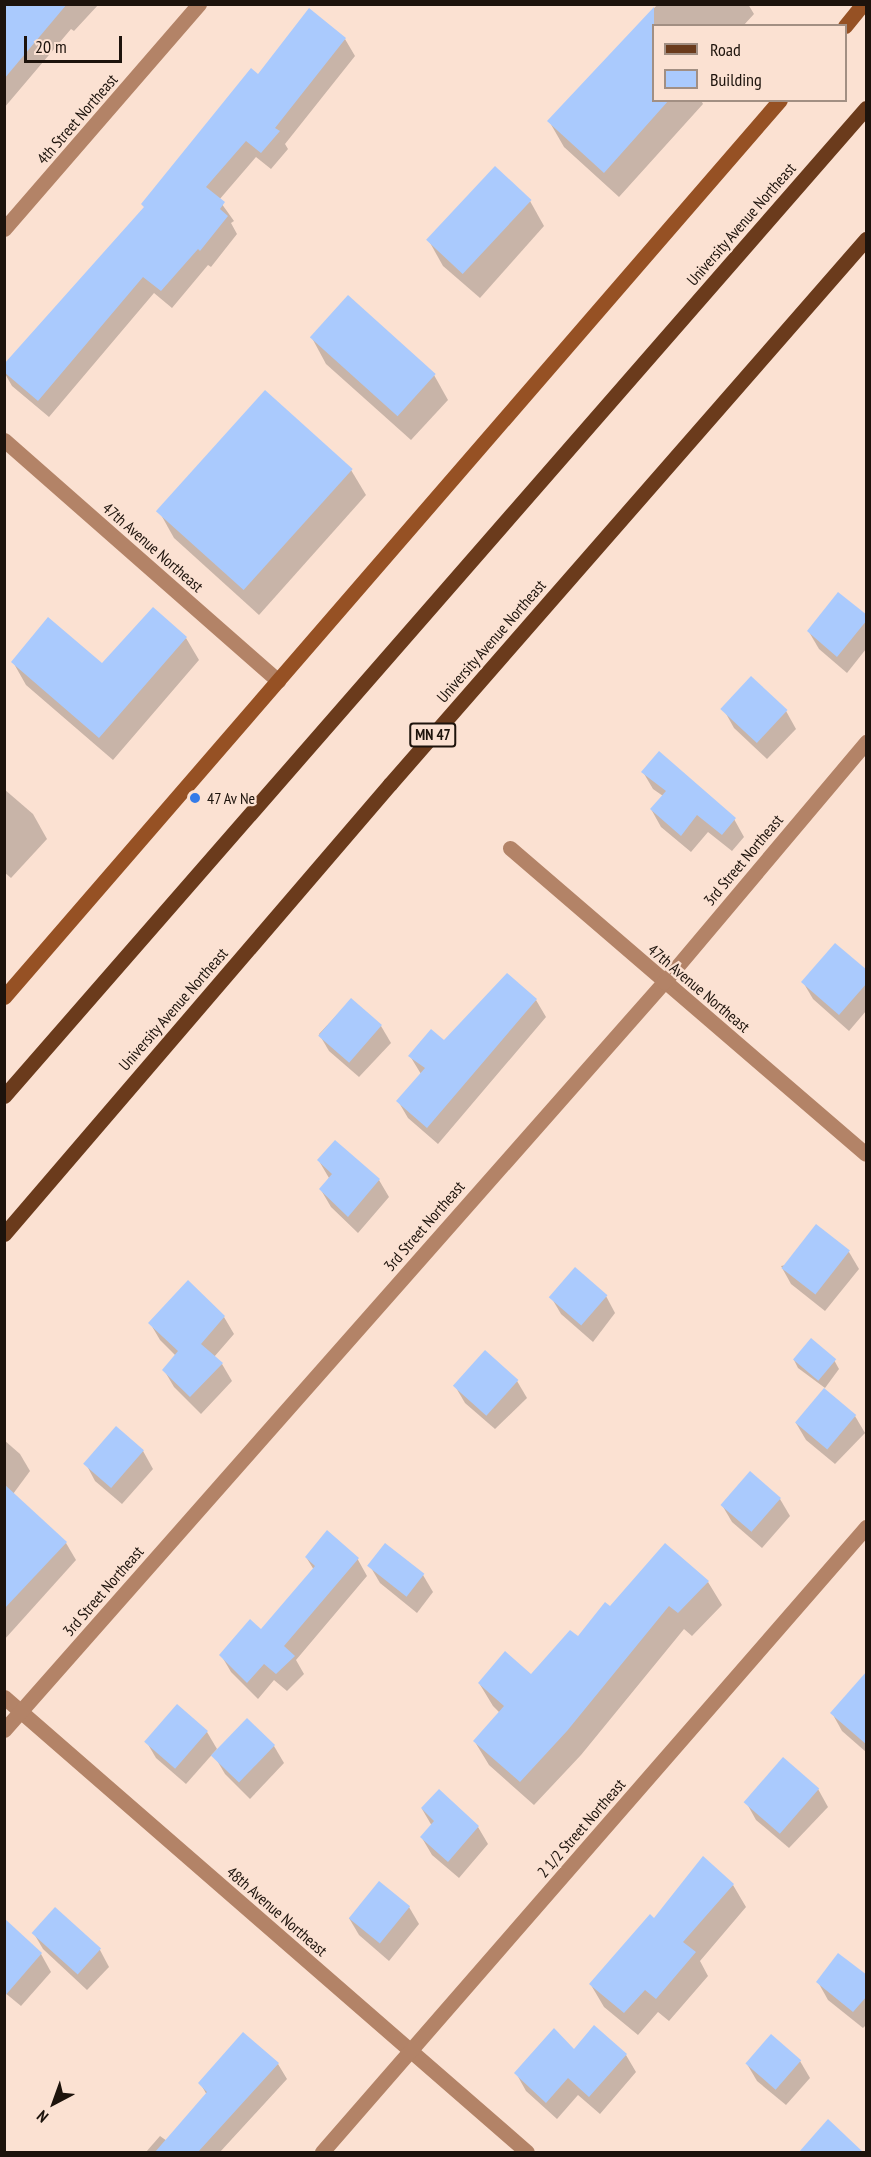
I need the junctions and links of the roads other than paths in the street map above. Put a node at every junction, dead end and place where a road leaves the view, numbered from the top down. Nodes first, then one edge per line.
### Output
1 (199, 4) edge
2 (863, 4) edge
3 (847, 24) edge
4 (778, 102) edge
5 (867, 108) edge
6 (4, 229) edge
7 (867, 239) edge
8 (4, 440) edge
9 (278, 681) junction
10 (867, 742) edge
11 (510, 848) dead end
12 (664, 982) junction
13 (4, 998) edge
14 (4, 1096) edge
15 (867, 1154) edge
16 (4, 1234) edge
17 (867, 1527) edge
18 (4, 1697) edge
19 (21, 1712) junction
20 (4, 1731) edge
21 (411, 2052) junction
22 (322, 2152) edge
23 (527, 2152) edge

1 - 6 street, 4th Street Northeast
2 - 3 street
4 - 9 street
5 - 14 main road, University Avenue Northeast
7 - 16 main road, University Avenue Northeast / MN 47
8 - 9 street, 47th Avenue Northeast
9 - 13 street
10 - 12 street, 3rd Street Northeast
11 - 12 street, 47th Avenue Northeast
12 - 15 street, 47th Avenue Northeast
12 - 19 street, 3rd Street Northeast
17 - 21 street, 2 1/2 Street Northeast
18 - 19 street, 48th Avenue Northeast
19 - 20 street, 3rd Street Northeast
19 - 21 street, 48th Avenue Northeast
21 - 22 street, 2 1/2 Street Northeast
21 - 23 street, 48th Avenue Northeast

